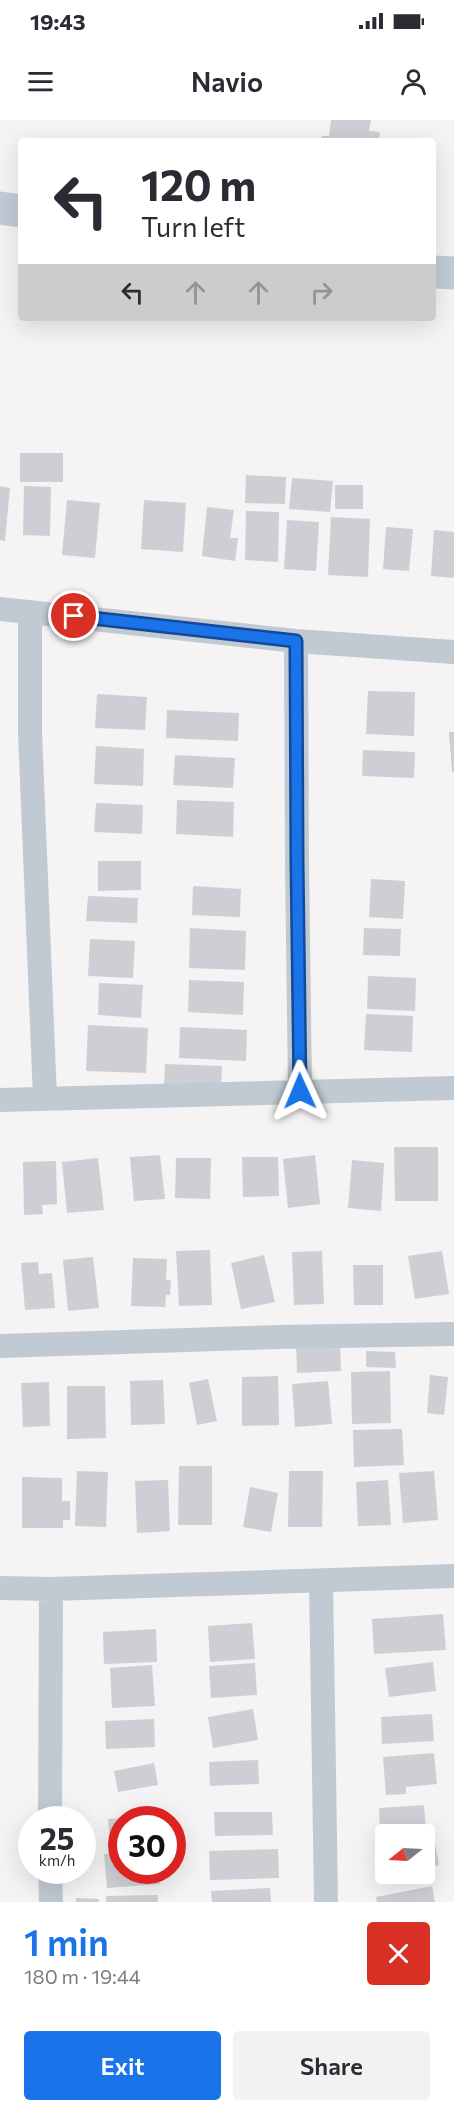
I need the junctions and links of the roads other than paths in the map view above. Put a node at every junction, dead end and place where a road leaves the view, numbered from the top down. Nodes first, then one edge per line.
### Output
1 (0, 208) edge
2 (18, 211) edge
3 (436, 272) edge
4 (454, 273) edge
5 (0, 609) edge
6 (30, 612) junction
7 (296, 641) junction
8 (454, 652) edge
9 (454, 1088) edge
10 (300, 1091) junction
11 (45, 1098) junction
12 (0, 1100) edge
13 (454, 1334) edge
14 (0, 1346) edge
15 (454, 1576) edge
16 (321, 1581) junction
17 (0, 1588) edge
18 (51, 1588) junction
19 (50, 1806) edge
20 (50, 1884) edge
21 (51, 1902) edge
22 (326, 1902) edge

1 - 2 street
3 - 4 street
5 - 6 street
6 - 7 street
6 - 11 street
7 - 8 street
7 - 10 street
9 - 10 street
10 - 11 street
11 - 12 street
13 - 14 street
15 - 16 street
16 - 18 street
16 - 22 street
17 - 18 street
18 - 19 street
20 - 21 street

